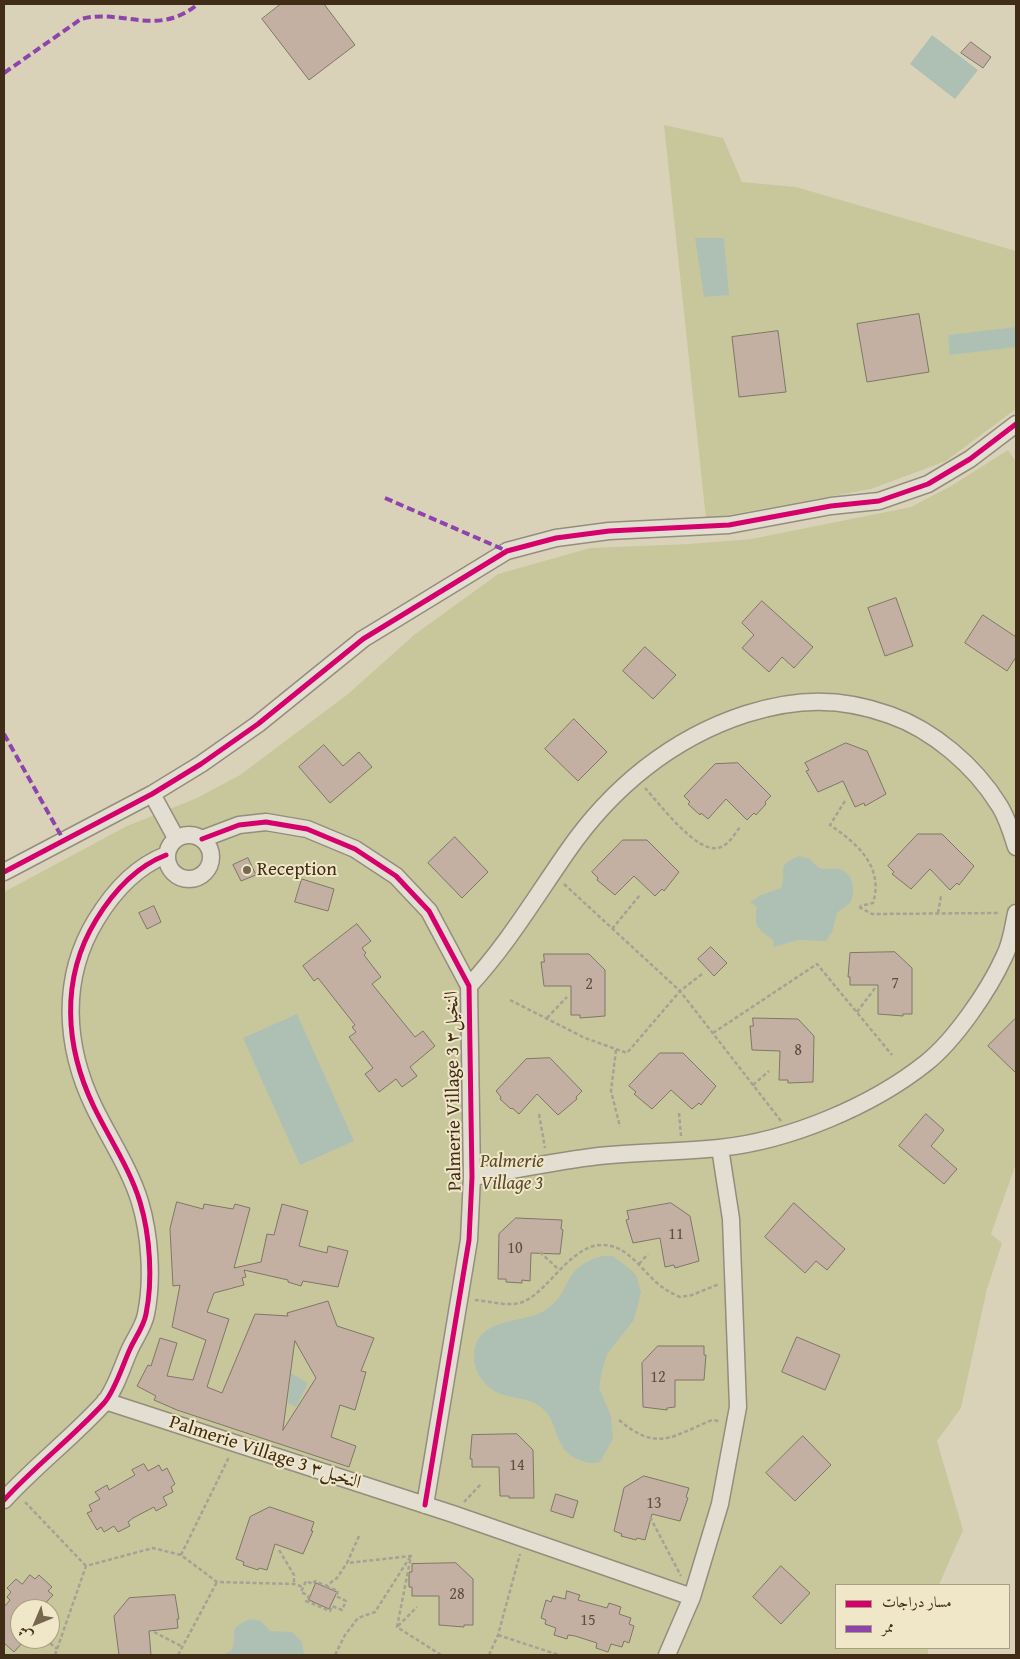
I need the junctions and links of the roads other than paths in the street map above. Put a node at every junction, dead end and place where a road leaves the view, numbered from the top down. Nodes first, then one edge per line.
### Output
1 (1015, 428) edge
2 (152, 794) junction
3 (176, 838) junction
4 (202, 839) junction
5 (1016, 847) edge
6 (166, 855) junction
7 (4, 872) edge
8 (1016, 914) edge
9 (469, 986) junction
10 (720, 1148) junction
11 (472, 1177) junction
12 (105, 1401) junction
13 (8, 1495) edge
14 (426, 1505) junction
15 (692, 1597) junction
16 (667, 1655) edge

1 - 2 street
2 - 3 street
2 - 7 street
3 - 4 street, Palmerie Village 3 النخيل٣
3 - 6 street
4 - 6 street
4 - 9 street, Palmerie Village 3 النخيل٣
5 - 9 street, Palmerie Village 3 النخيل٣
6 - 12 street
8 - 10 street, Palmerie Village 3 النخيل٣
9 - 11 street, Palmerie Village 3 النخيل٣
10 - 11 street, Palmerie Village 3 النخيل٣
10 - 15 street
11 - 14 street, Palmerie Village 3 النخيل٣
12 - 13 street
12 - 14 street, Palmerie Village 3 النخيل٣
14 - 15 street, Palmerie Village 3 النخيل٣
15 - 16 street

